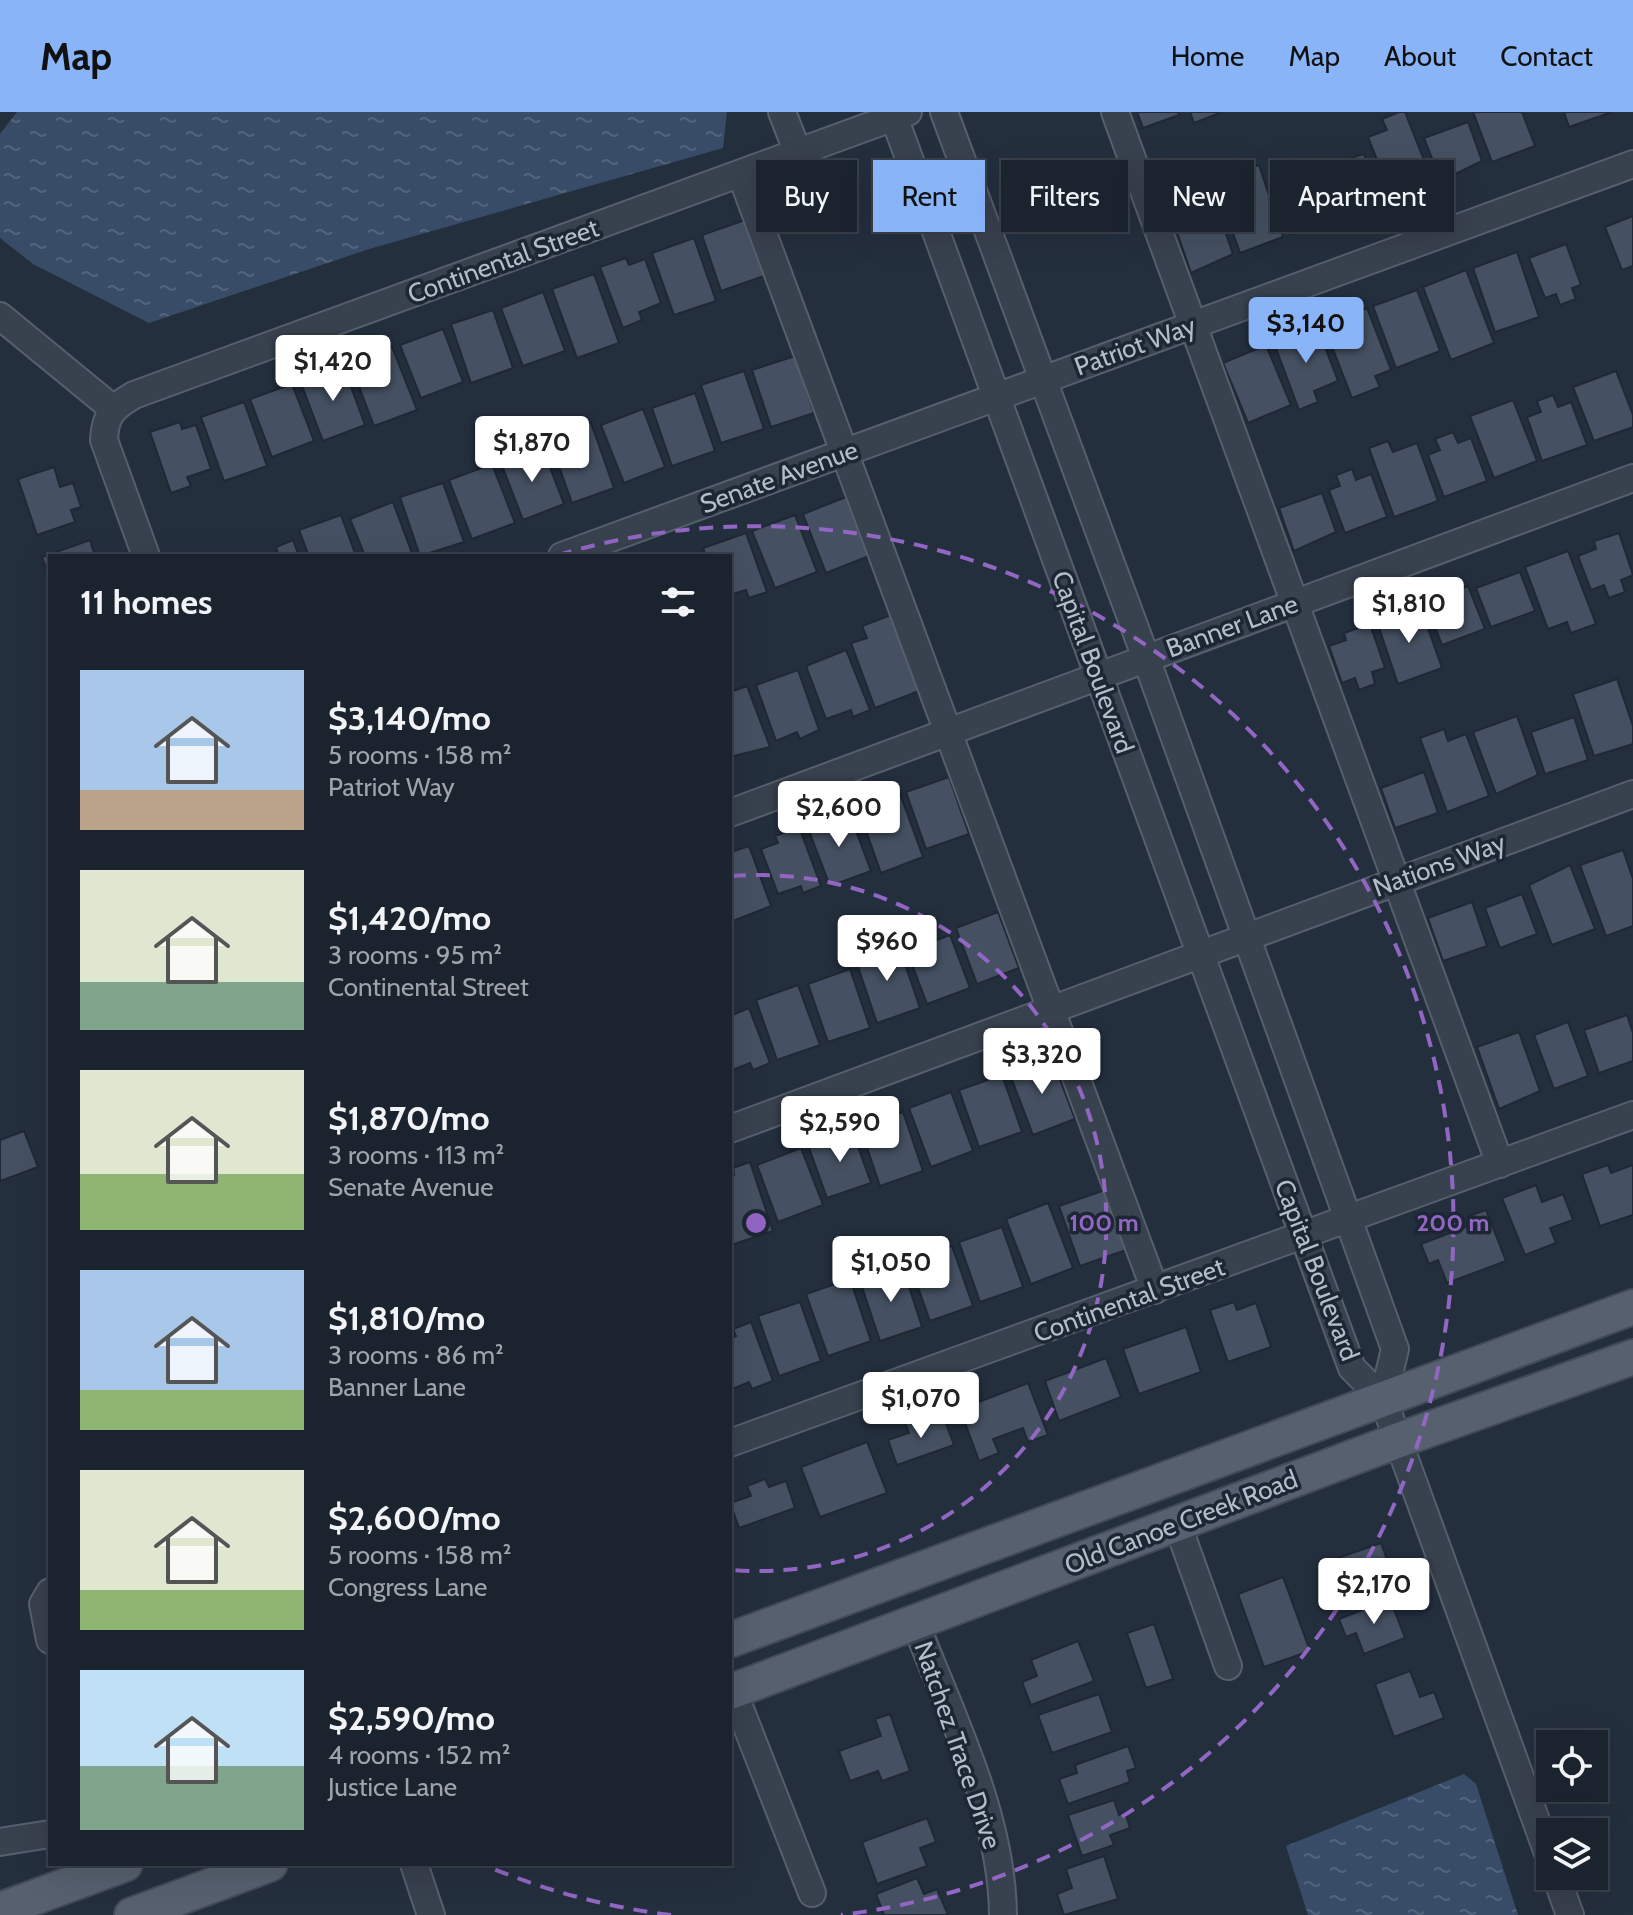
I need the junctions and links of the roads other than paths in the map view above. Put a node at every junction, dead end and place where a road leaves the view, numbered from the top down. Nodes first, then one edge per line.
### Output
1 (782, 112) edge
2 (944, 112) edge
3 (1115, 112) edge
4 (901, 115) edge
5 (798, 153) junction
6 (1633, 164) edge
7 (741, 174) junction
8 (0, 316) edge
9 (1192, 325) junction
10 (1043, 379) junction
11 (996, 398) junction
12 (112, 408) junction
13 (847, 453) junction
14 (1633, 478) edge
15 (145, 554) edge
16 (568, 554) edge
17 (1296, 603) junction
18 (1146, 658) junction
19 (1098, 676) junction
20 (948, 732) junction
21 (1633, 794) edge
22 (732, 812) edge
23 (1395, 881) junction
24 (1245, 938) junction
25 (1200, 955) junction
26 (1053, 1009) junction
27 (1633, 1115) edge
28 (732, 1128) edge
29 (1500, 1164) junction
30 (1349, 1221) junction
31 (1303, 1237) junction
32 (1155, 1290) junction
33 (1633, 1307) edge
34 (1633, 1357) edge
35 (1383, 1399) junction
36 (1399, 1440) junction
37 (732, 1442) edge
38 (1177, 1523) junction
39 (48, 1595) edge
40 (915, 1622) junction
41 (48, 1630) edge
42 (732, 1639) edge
43 (1228, 1666) dead end
44 (732, 1691) edge
45 (1536, 1820) edge
46 (48, 1834) edge
47 (0, 1842) edge
48 (120, 1866) edge
49 (265, 1866) edge
50 (415, 1866) edge
51 (1561, 1890) edge
52 (812, 1893) dead end
53 (0, 1910) edge
54 (132, 1915) edge
55 (431, 1915) edge
56 (1003, 1915) edge
57 (1570, 1915) edge

1 - 5 street
2 - 10 street, Capital Boulevard
3 - 9 street
4 - 5 street, Continental Street
4 - 11 street, Capital Boulevard
5 - 7 street, Continental Street
6 - 9 street, Patriot Way
7 - 12 street, Continental Street
7 - 13 street
8 - 12 street
9 - 10 street, Patriot Way
9 - 17 street
10 - 11 street, Patriot Way
10 - 18 street, Capital Boulevard
11 - 13 street, Senate Avenue
11 - 19 street, Capital Boulevard
12 - 15 street
13 - 16 street, Senate Avenue
13 - 20 street
14 - 17 street, Banner Lane
17 - 18 street, Banner Lane
17 - 23 street
18 - 19 street, Banner Lane
18 - 24 street, Capital Boulevard
19 - 20 street, Banner Lane
19 - 25 street, Capital Boulevard
20 - 22 street, Banner Lane
20 - 26 street
21 - 23 street, Nations Way
23 - 24 street, Nations Way
23 - 29 street
24 - 25 street, Nations Way
24 - 30 street, Capital Boulevard
25 - 26 street, Nations Way
25 - 31 street, Capital Boulevard
26 - 28 street, Nations Way
26 - 32 street
27 - 29 street, Continental Street
29 - 30 street, Continental Street
30 - 31 street, Continental Street
30 - 35 street, Capital Boulevard
31 - 32 street, Continental Street
31 - 35 street, Capital Boulevard
32 - 37 street, Continental Street
33 - 35 main road, Old Canoe Creek Road
34 - 36 main road, Old Canoe Creek Road
35 - 36 street
35 - 42 main road, Old Canoe Creek Road
36 - 38 main road, Old Canoe Creek Road
36 - 45 street
38 - 40 main road, Old Canoe Creek Road
38 - 43 street
39 - 41 street
40 - 44 main road, Old Canoe Creek Road
40 - 56 street, Natchez Trace Drive
44 - 52 street
46 - 47 street
48 - 53 main road
49 - 54 main road
50 - 55 street
51 - 57 street

